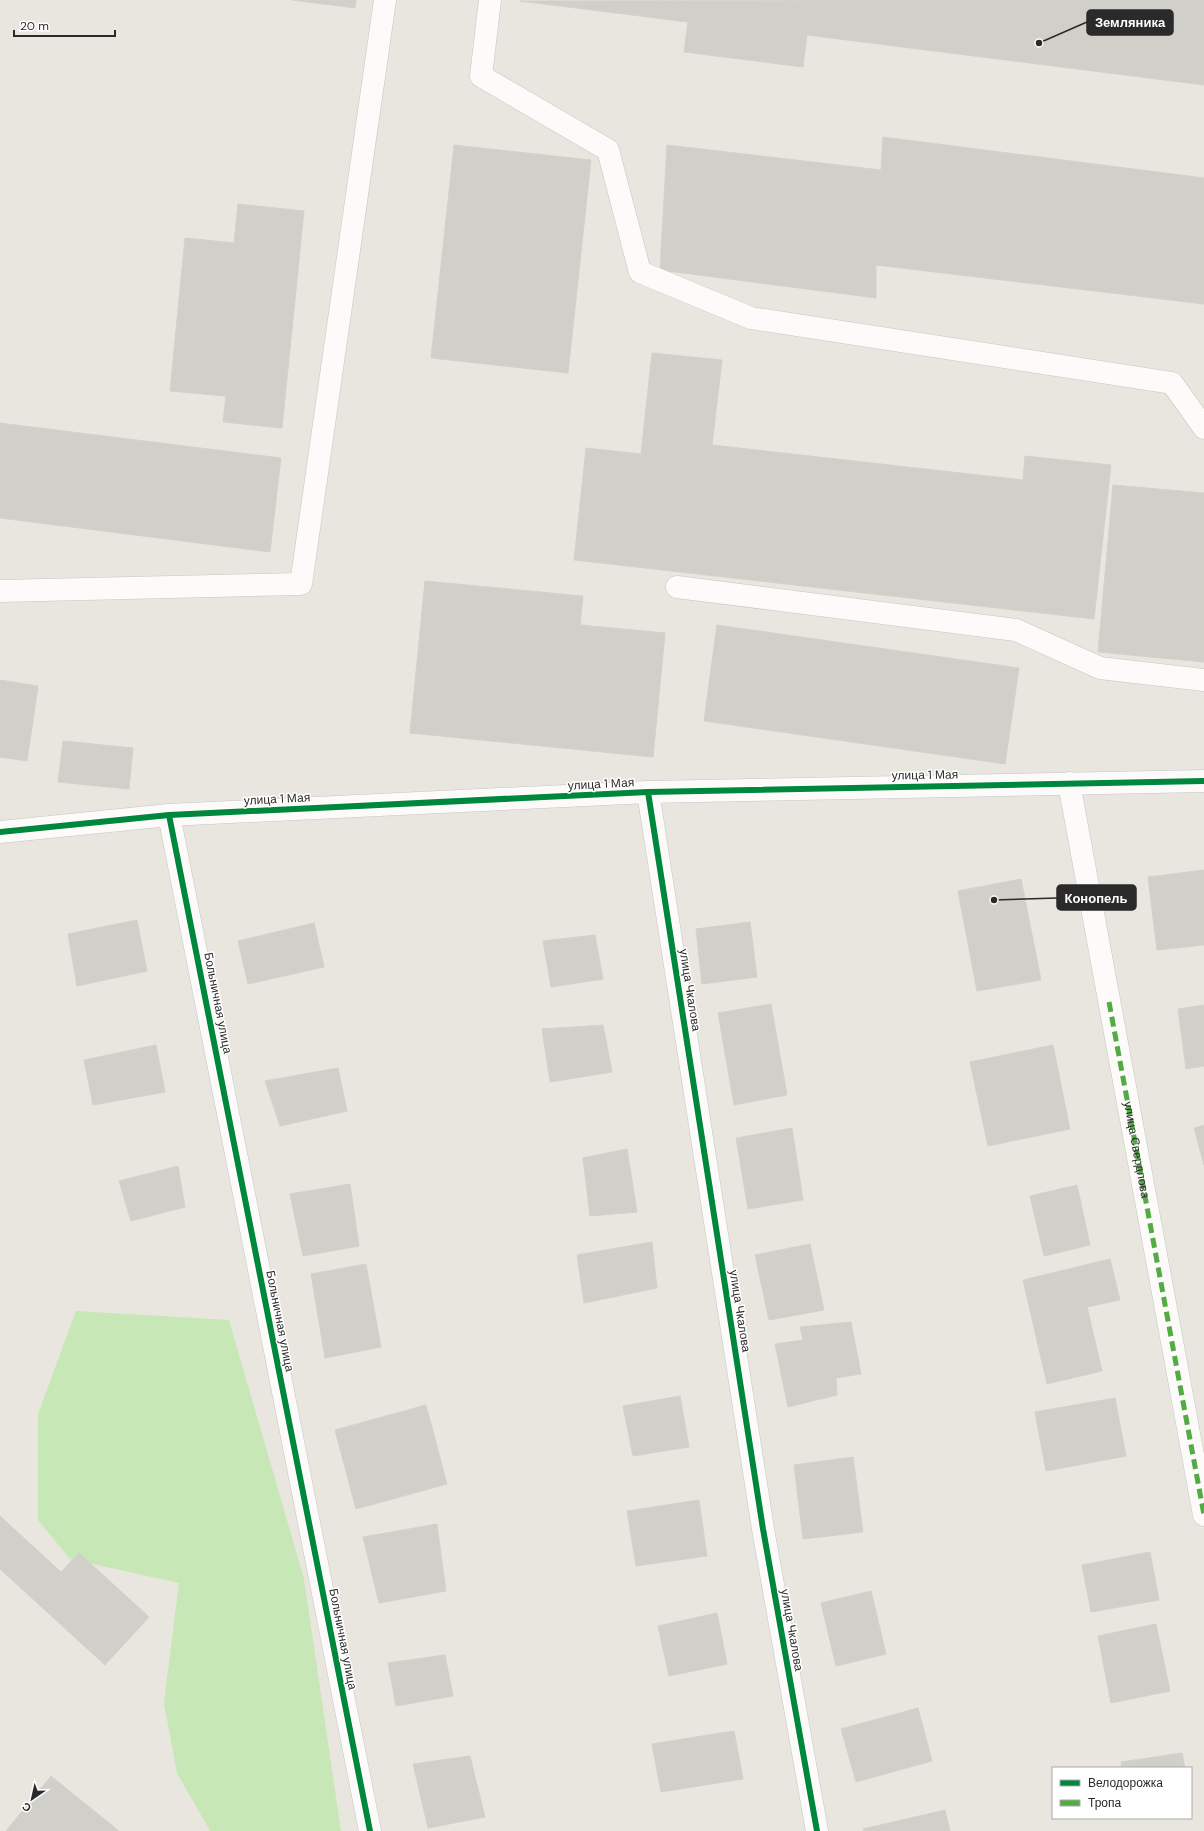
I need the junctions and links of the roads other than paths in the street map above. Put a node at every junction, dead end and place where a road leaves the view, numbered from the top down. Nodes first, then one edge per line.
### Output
1 (385, 0) edge
2 (490, 0) edge
3 (1204, 428) edge
4 (677, 587) dead end
5 (0, 591) edge
6 (1204, 680) edge
7 (1204, 780) edge
8 (1069, 783) junction
9 (648, 792) junction
10 (169, 815) junction
11 (0, 832) edge
12 (1204, 1515) edge
13 (370, 1831) edge
14 (817, 1831) edge

1 - 5 street
2 - 3 street
4 - 6 street
7 - 8 street, улица 1 Мая
8 - 9 street, улица 1 Мая
8 - 12 street, улица Свердлова
9 - 10 street, улица 1 Мая
9 - 14 street, улица Чкалова
10 - 11 street, улица 1 Мая
10 - 13 street, Больничная улица

